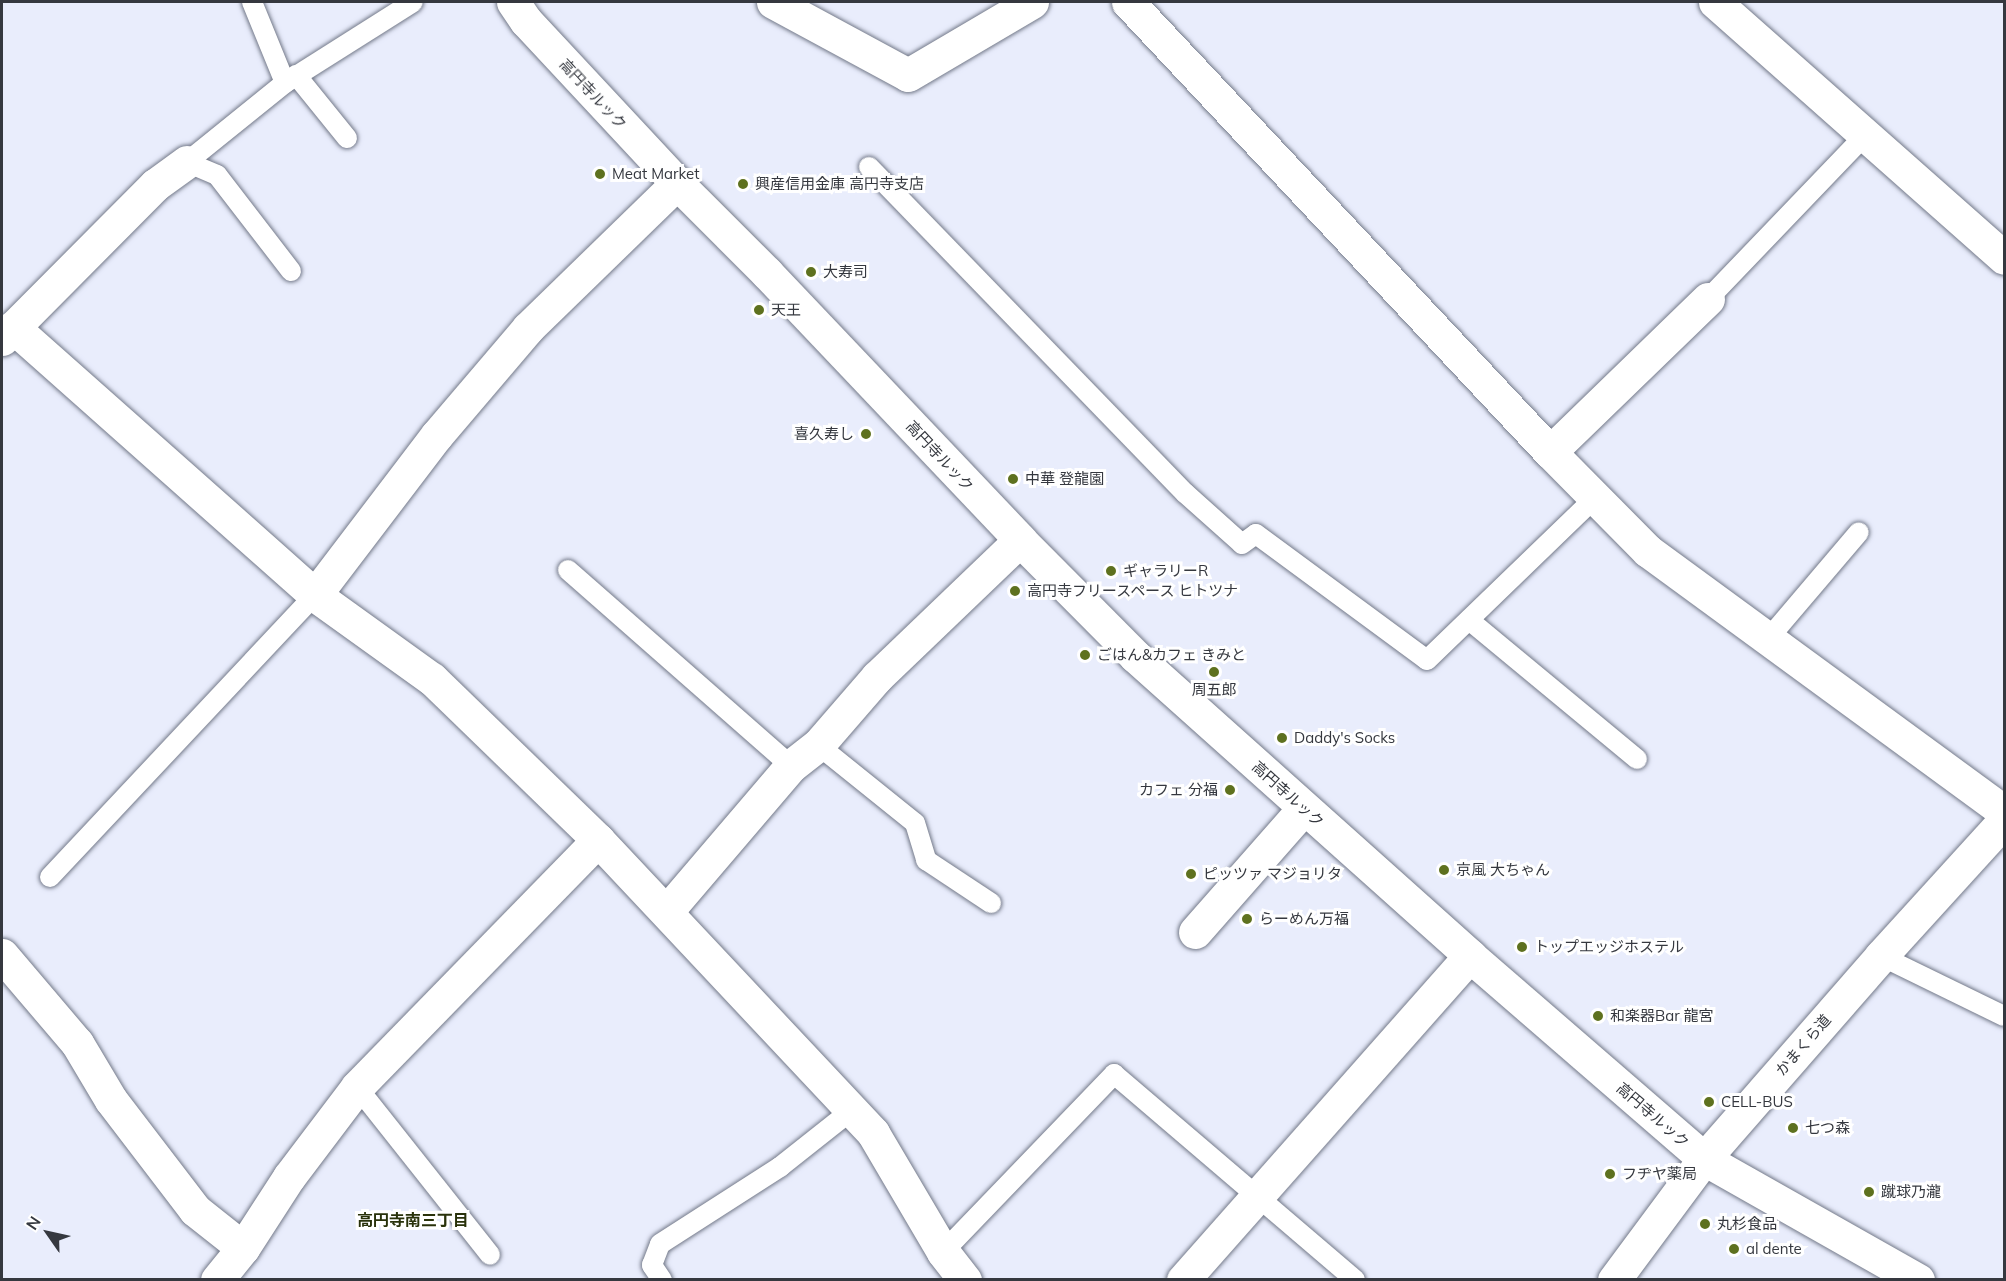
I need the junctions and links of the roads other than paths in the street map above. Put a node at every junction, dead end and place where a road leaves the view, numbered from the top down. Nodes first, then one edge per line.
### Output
1 (252, 2) edge
2 (413, 2) edge
3 (513, 2) edge
4 (773, 2) edge
5 (1032, 2) edge
6 (1128, 2) edge
7 (1715, 2) edge
8 (291, 79) junction
9 (1865, 135) junction
10 (347, 138) dead end
11 (186, 162) junction
12 (869, 167) dead end
13 (677, 183) junction
14 (2004, 258) edge
15 (291, 271) dead end
16 (1708, 299) joint
17 (7, 333) edge
18 (1550, 452) junction
19 (1595, 498) junction
20 (1859, 532) dead end
21 (1020, 540) junction
22 (568, 570) dead end
23 (315, 595) junction
24 (1469, 620) junction
25 (1768, 639) junction
26 (818, 745) junction
27 (1637, 759) dead end
28 (791, 766) junction
29 (1304, 808) junction
30 (2004, 812) edge
31 (2004, 821) edge
32 (598, 840) junction
33 (50, 877) dead end
34 (991, 903) dead end
35 (667, 911) junction
36 (1196, 932) dead end
37 (2, 956) edge
38 (1470, 956) junction
39 (1881, 956) junction
40 (2004, 1016) edge
41 (357, 1087) junction
42 (852, 1110) junction
43 (1704, 1159) junction
44 (1258, 1194) junction
45 (243, 1248) junction
46 (943, 1252) junction
47 (490, 1255) dead end
48 (217, 1280) edge
49 (662, 1280) edge
50 (964, 1280) edge
51 (1183, 1280) edge
52 (1355, 1280) edge
53 (1614, 1280) edge
54 (1918, 1280) edge

1 - 8 lane
2 - 8 lane
3 - 13 street, 高円寺ルック
4 - 5 street
6 - 18 street
7 - 9 street
8 - 10 lane
8 - 11 lane
9 - 14 street
9 - 16 lane
11 - 15 lane
11 - 17 street
12 - 24 lane
13 - 21 street, 高円寺ルック
13 - 23 street
16 - 18 street
17 - 23 street
18 - 19 street
19 - 24 lane
19 - 25 street
20 - 25 lane
21 - 26 street
21 - 29 street, 高円寺ルック
22 - 28 lane
23 - 32 street
23 - 33 lane
24 - 27 lane
25 - 30 street
26 - 28 street
26 - 34 lane
28 - 35 street
29 - 36 street
29 - 38 street, 高円寺ルック
31 - 39 street, かまくら道
32 - 35 street
32 - 41 street
35 - 42 street
37 - 45 street
38 - 43 street, 高円寺ルック
38 - 44 street
39 - 40 lane
39 - 43 street, かまくら道
41 - 45 street
41 - 47 lane
42 - 46 street
42 - 49 lane
43 - 53 street, かまくら道
43 - 54 street, 高円寺ルック
44 - 46 lane
44 - 51 street
44 - 52 lane
45 - 48 street
46 - 50 street

